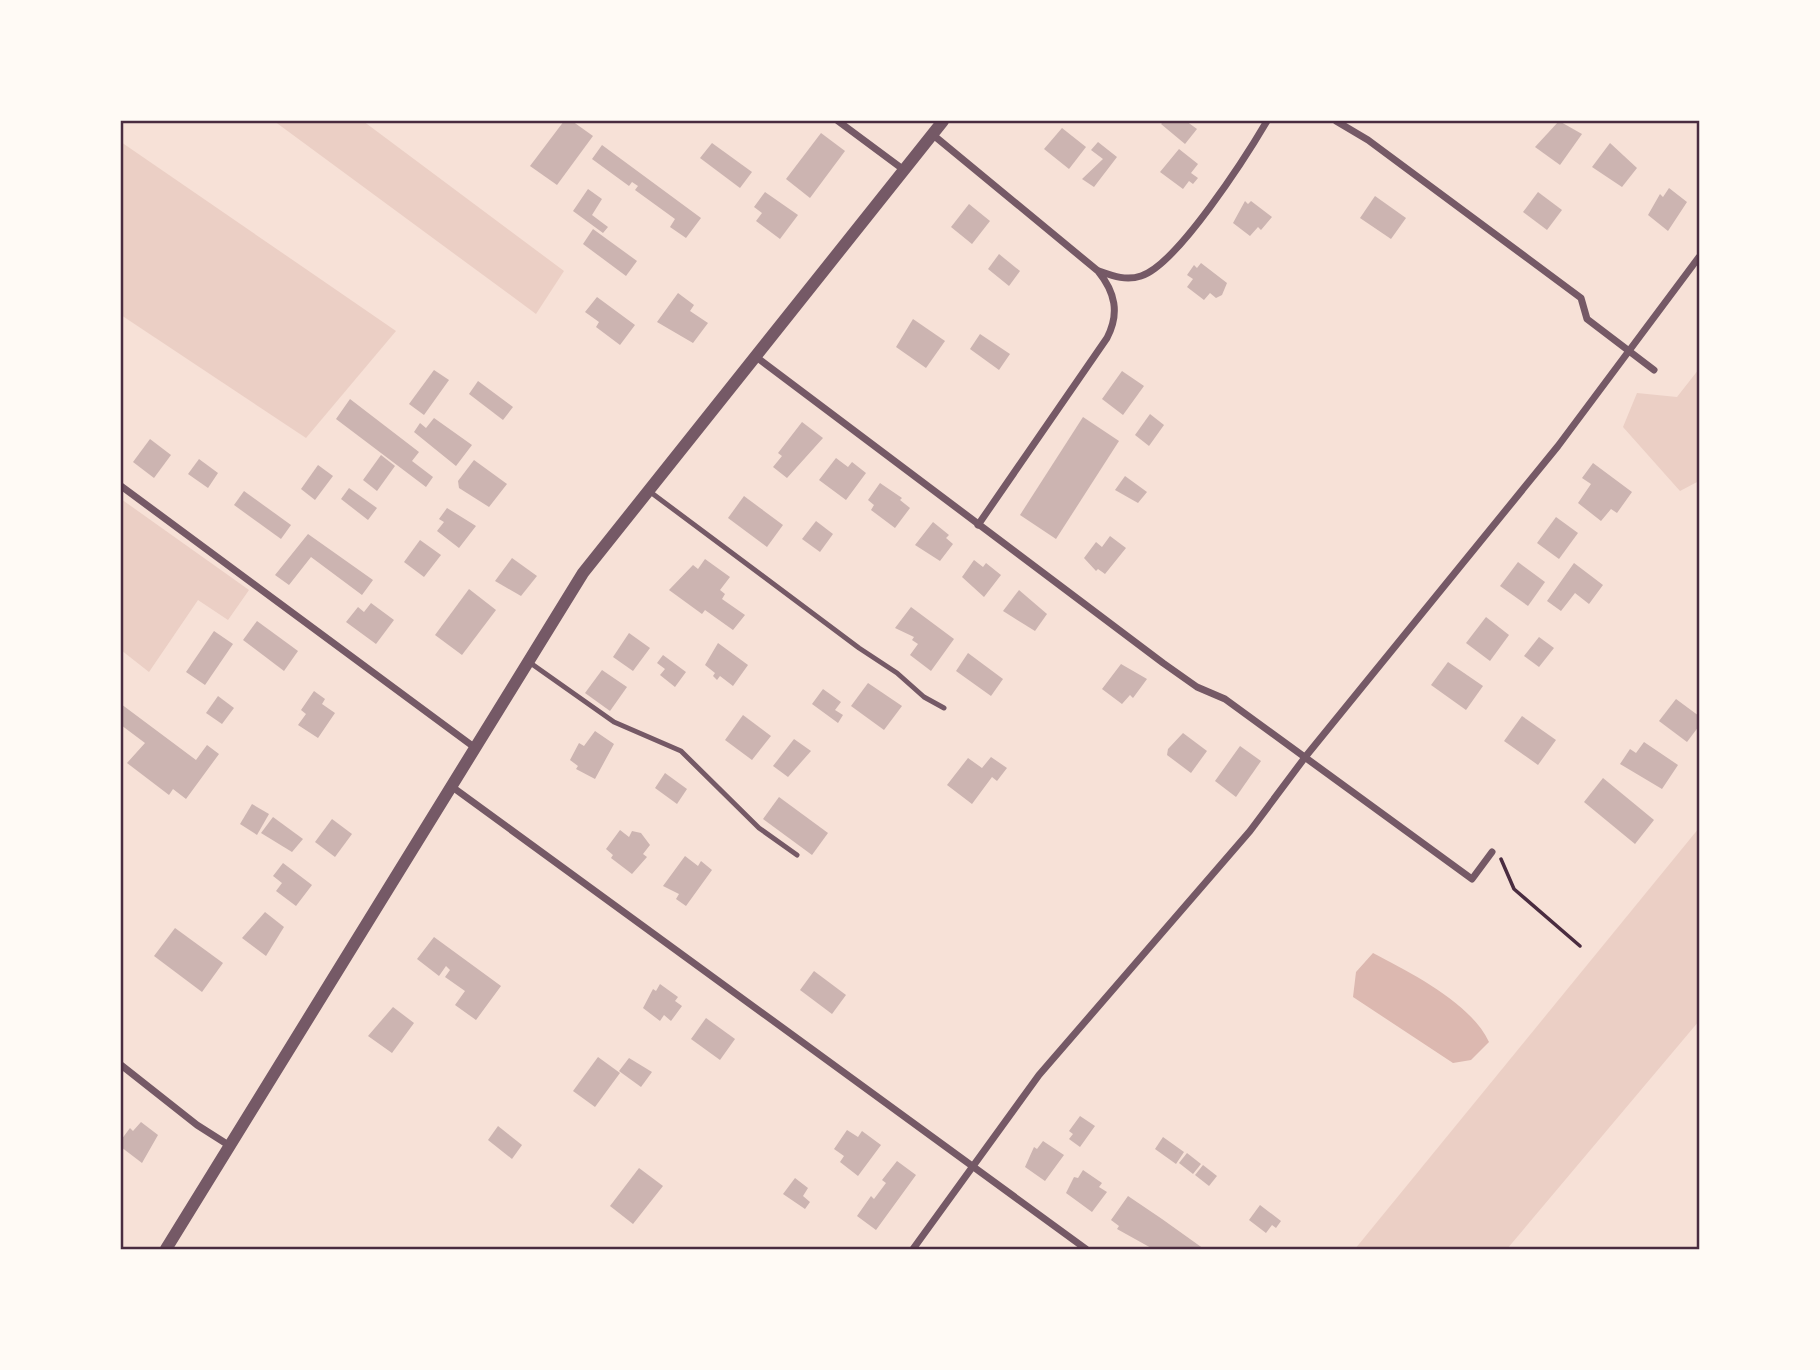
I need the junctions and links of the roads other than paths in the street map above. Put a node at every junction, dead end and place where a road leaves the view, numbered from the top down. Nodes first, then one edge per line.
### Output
1 (838, 121) edge
2 (943, 121) edge
3 (1267, 121) edge
4 (1336, 121) edge
5 (932, 134) junction
6 (904, 170) junction
7 (1699, 257) edge
8 (1098, 271) junction
9 (1629, 352) junction
10 (755, 356) junction
11 (1654, 370) dead end
12 (121, 486) edge
13 (647, 490) junction
14 (978, 525) junction
15 (527, 660) junction
16 (944, 708) dead end
17 (474, 747) junction
18 (1306, 756) junction
19 (450, 786) junction
20 (1492, 852) dead end
21 (797, 855) dead end
22 (121, 1065) edge
23 (230, 1146) junction
24 (972, 1167) junction
25 (166, 1249) edge
26 (913, 1249) edge
27 (1086, 1249) edge

1 - 6 street
2 - 5 street
3 - 8 street
4 - 9 street
5 - 6 street
5 - 8 street
6 - 10 street
7 - 9 street
8 - 14 street
9 - 11 street
9 - 18 street
10 - 13 street
10 - 14 street
12 - 17 street
13 - 15 street
13 - 16 lane
14 - 18 street
15 - 17 street
15 - 21 lane
17 - 19 street
18 - 20 street
18 - 24 street
19 - 23 street
19 - 24 street
22 - 23 street
23 - 25 street
24 - 26 street
24 - 27 street

